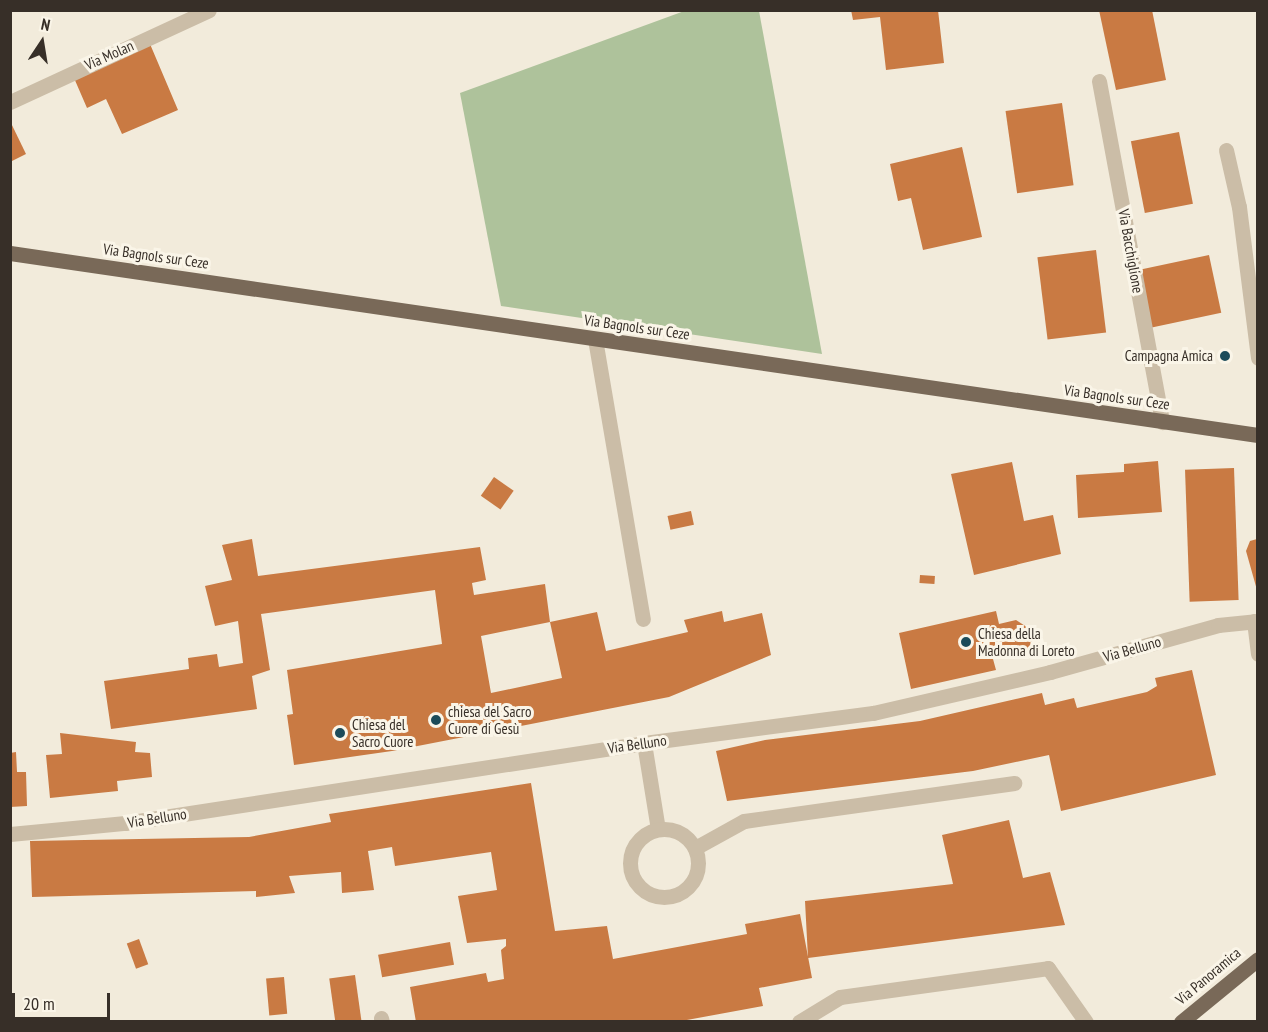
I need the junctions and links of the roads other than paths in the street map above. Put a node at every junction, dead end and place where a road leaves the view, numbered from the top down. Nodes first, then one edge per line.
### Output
1 (209, 10) edge
2 (1099, 81) dead end
3 (10, 102) edge
4 (1226, 150) dead end
5 (10, 253) edge
6 (595, 339) junction
7 (1257, 358) edge
8 (1162, 422) junction
9 (1257, 435) edge
10 (643, 619) dead end
11 (1256, 621) edge
12 (1257, 654) edge
13 (644, 743) junction
14 (1014, 783) dead end
15 (658, 829) junction
16 (10, 834) edge
17 (695, 848) junction
18 (1257, 958) edge
19 (1182, 1021) edge
20 (800, 1022) edge
21 (1086, 1022) edge

1 - 3 street, Via Molan
2 - 8 street, Via Bacchiglione
4 - 7 street
5 - 6 main road, Via Bagnols sur Ceze
6 - 8 main road, Via Bagnols sur Ceze
6 - 10 street
8 - 9 main road, Via Bagnols sur Ceze
11 - 12 street
11 - 13 street, Via Belluno
13 - 15 street
13 - 16 street, Via Belluno
14 - 17 street
15 - 17 street
15 - 17 street
18 - 19 main road, Via Panoramica
20 - 21 street

